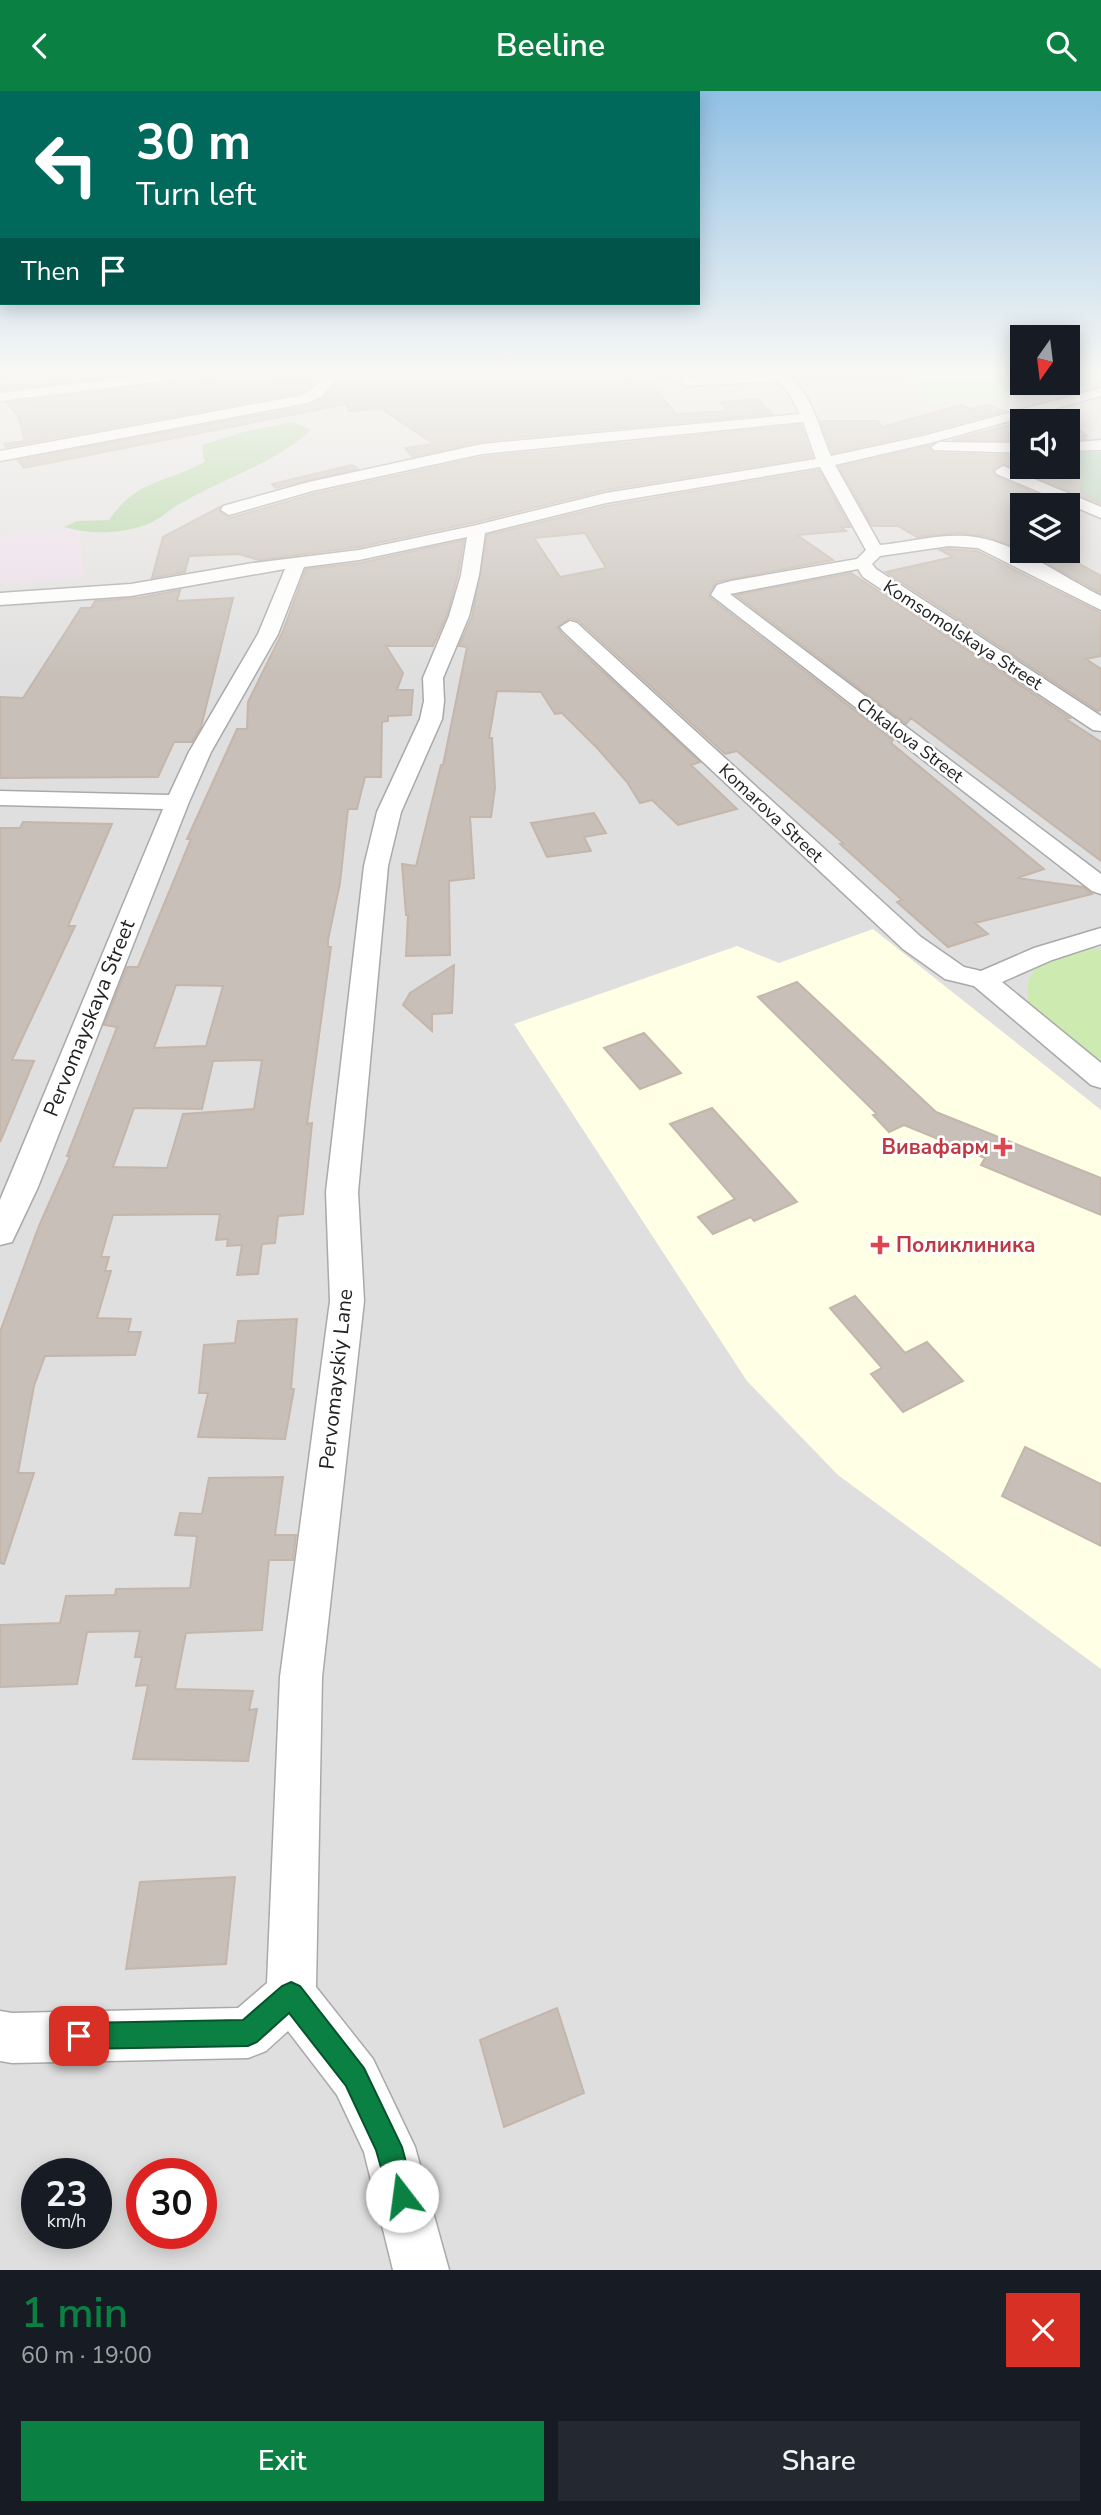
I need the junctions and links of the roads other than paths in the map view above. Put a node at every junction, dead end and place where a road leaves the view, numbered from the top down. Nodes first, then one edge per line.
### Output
1 (370, 474) edge
2 (754, 474) edge
3 (830, 474) edge
4 (1009, 474) edge
5 (229, 510) dead end
6 (1101, 513) edge
7 (477, 530) junction
8 (869, 557) junction
9 (296, 564) junction
10 (0, 599) edge
11 (1101, 604) edge
12 (570, 627) dead end
13 (1101, 725) edge
14 (0, 798) edge
15 (177, 802) junction
16 (1101, 886) edge
17 (1101, 936) edge
18 (983, 980) junction
19 (1101, 1078) edge
20 (0, 1233) edge
21 (291, 1995) junction
22 (0, 2036) edge
23 (421, 2270) edge

1 - 5 street
2 - 7 street
3 - 8 street, Komsomolskaya Street
4 - 6 street
7 - 9 street
7 - 21 street, Pervomayskiy Lane
8 - 11 street
8 - 13 street, Komsomolskaya Street
8 - 16 street, Chkalova Street
9 - 10 street
9 - 15 street, Pervomayskaya Street
12 - 18 street, Komarova Street
14 - 15 street
15 - 20 street, Pervomayskaya Street
17 - 18 street
18 - 19 street
21 - 22 street
21 - 23 street

